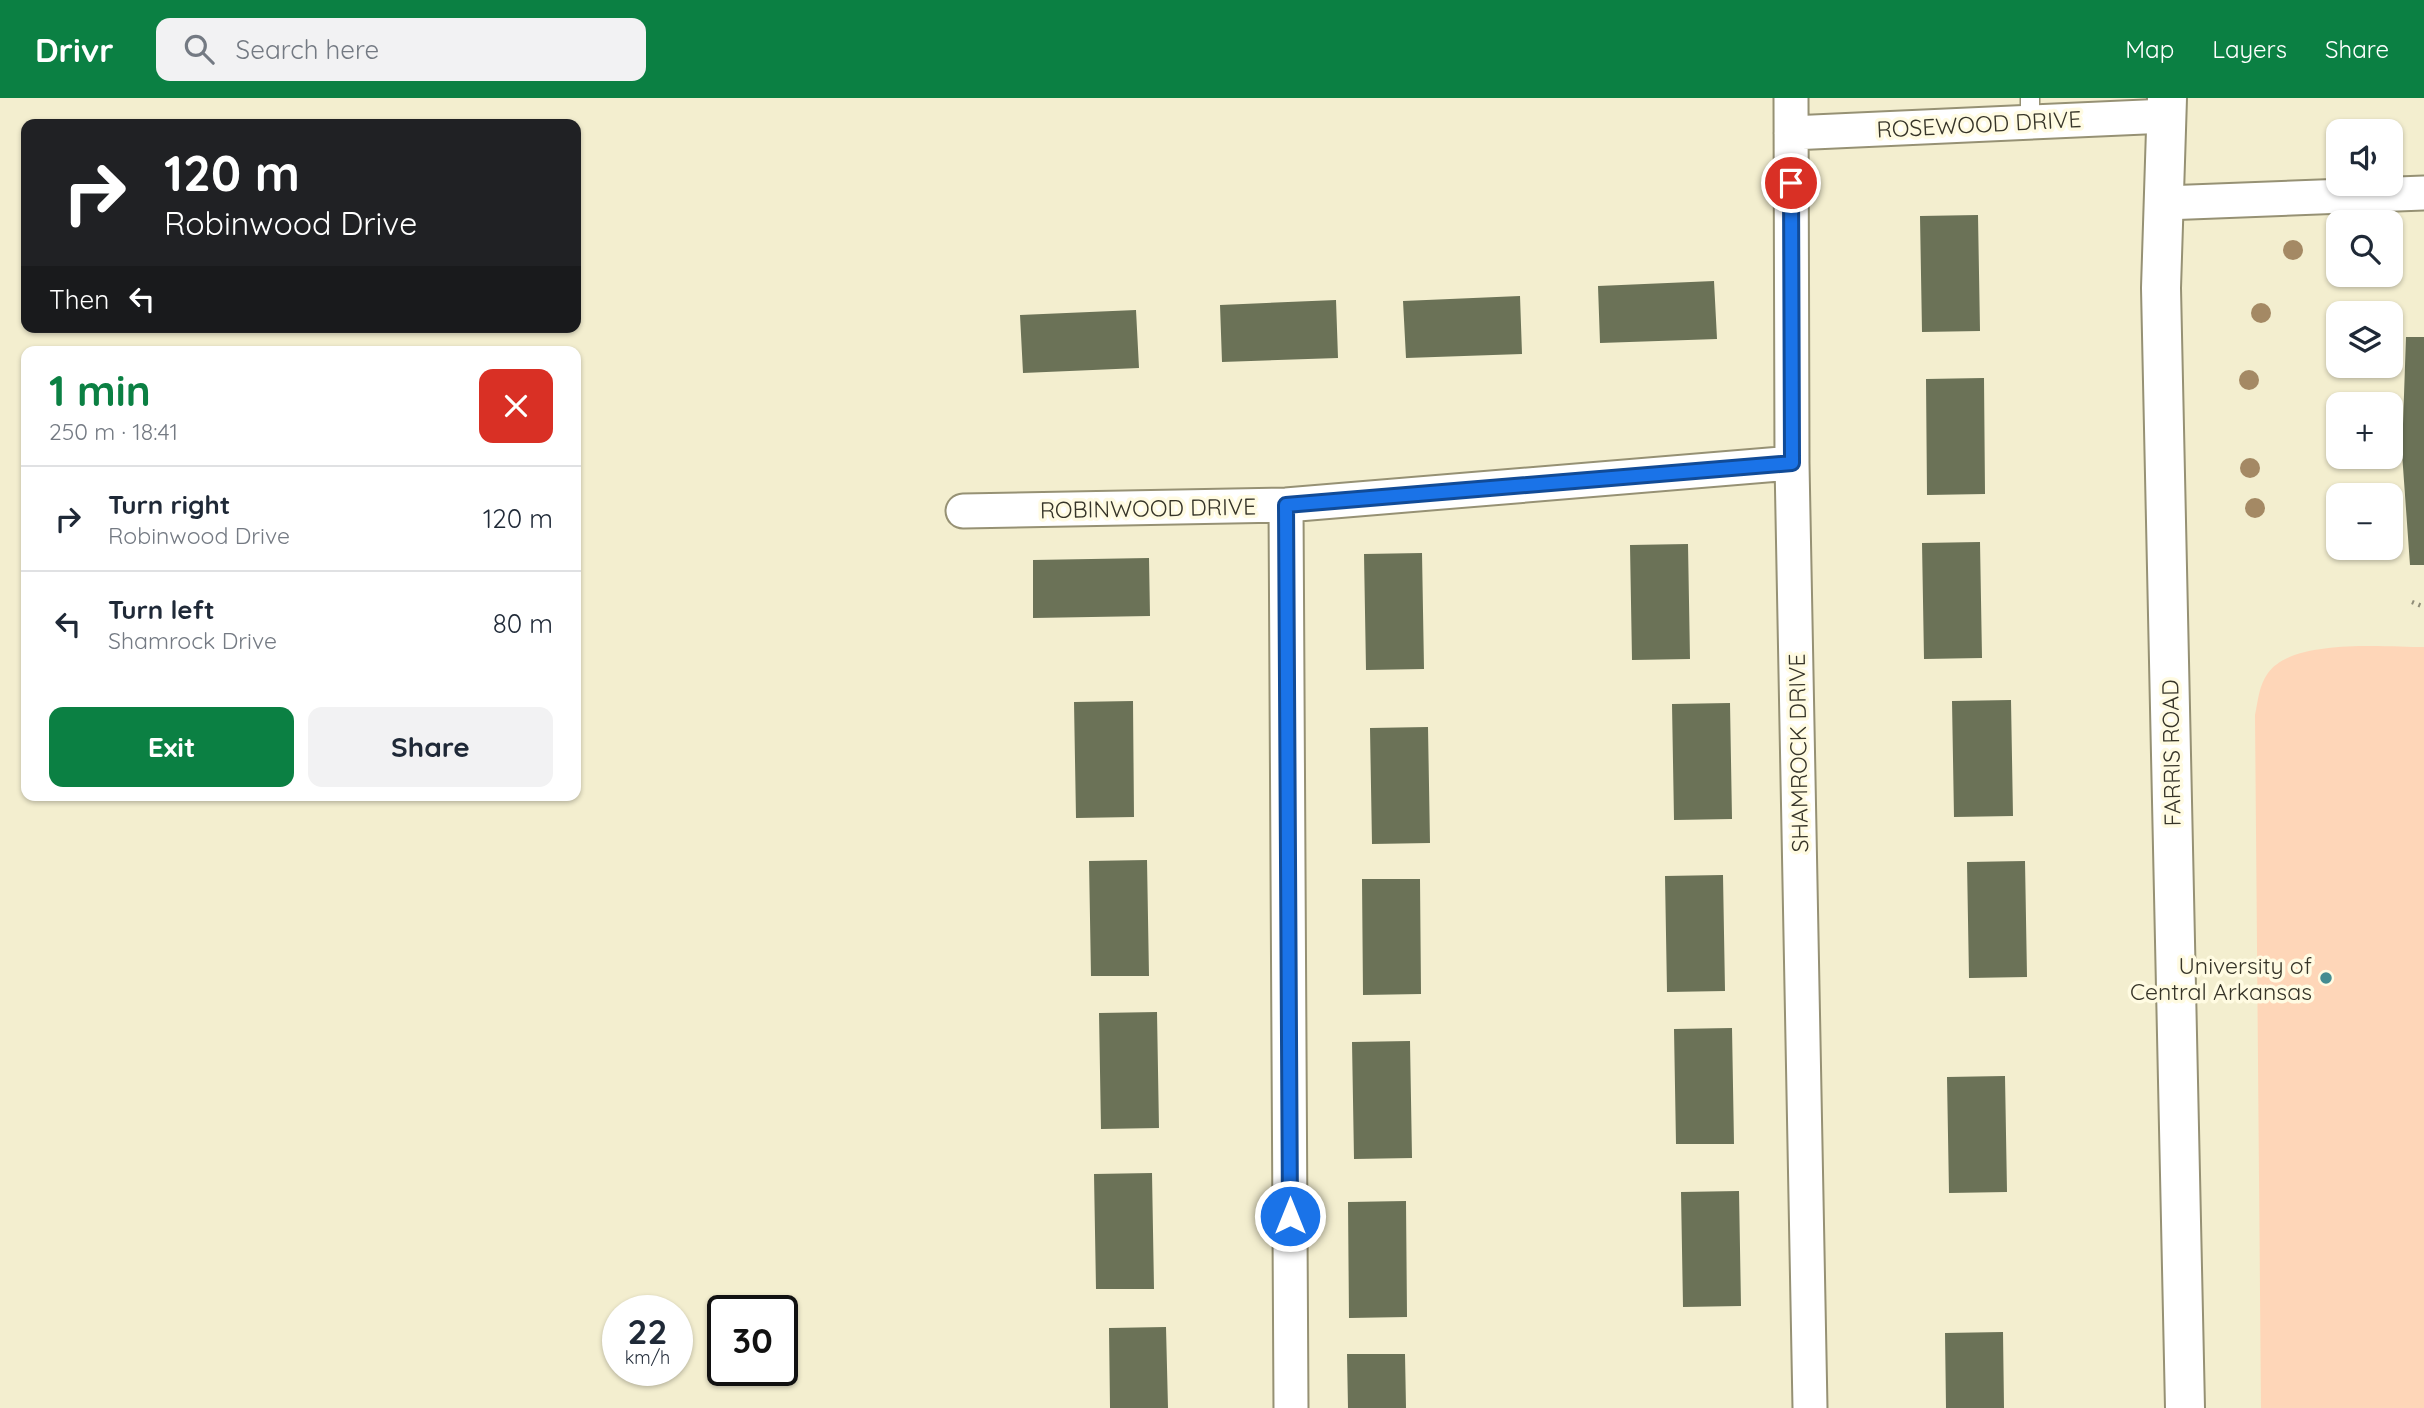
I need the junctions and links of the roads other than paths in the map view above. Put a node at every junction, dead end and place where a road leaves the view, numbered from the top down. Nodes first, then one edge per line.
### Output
1 (1791, 98) edge
2 (2167, 107) edge
3 (2030, 109) edge
4 (1791, 133) junction
5 (2424, 193) edge
6 (2164, 203) junction
7 (1792, 463) junction
8 (1286, 505) junction
9 (963, 511) dead end
10 (1291, 1408) edge
11 (1810, 1408) edge
12 (2185, 1408) edge

1 - 4 street, SHAMROCK DRIVE
2 - 3 street, ROSEWOOD DRIVE
2 - 6 street, FARRIS ROAD
3 - 4 street, ROSEWOOD DRIVE
4 - 7 street, SHAMROCK DRIVE
5 - 6 street
6 - 12 street, FARRIS ROAD
7 - 8 street, ROBINWOOD DRIVE
7 - 11 street, SHAMROCK DRIVE
8 - 9 street, ROBINWOOD DRIVE
8 - 10 street

